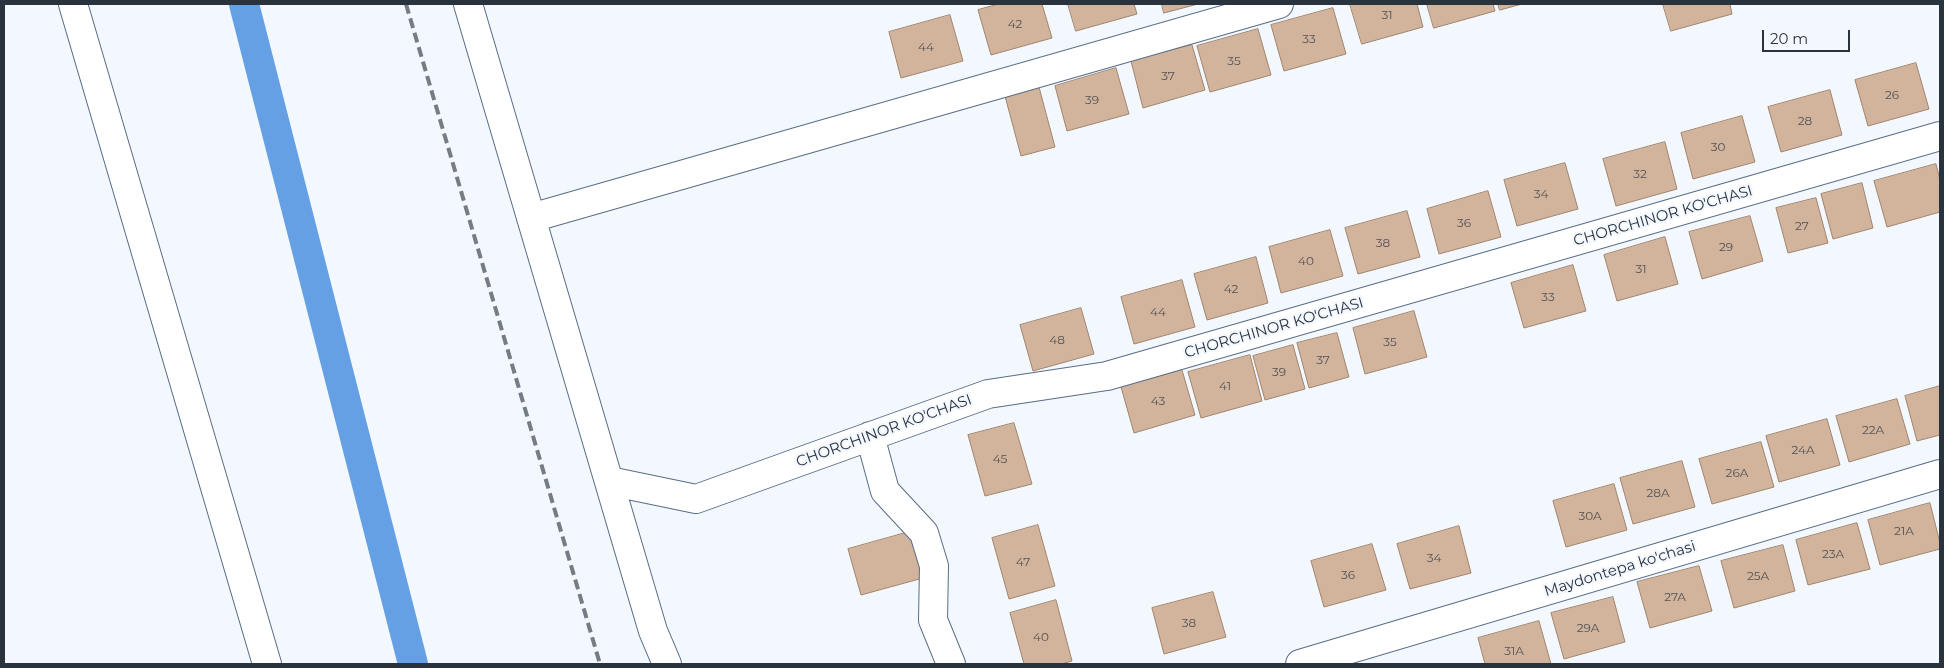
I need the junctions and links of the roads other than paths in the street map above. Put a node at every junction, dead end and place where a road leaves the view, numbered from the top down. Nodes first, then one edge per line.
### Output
1 (73, 4) edge
2 (468, 4) edge
3 (1279, 4) edge
4 (1940, 136) edge
5 (531, 218) junction
6 (870, 436) junction
7 (1940, 474) edge
8 (609, 481) junction
9 (267, 664) edge
10 (667, 664) edge
11 (951, 664) edge
12 (1300, 664) edge

1 - 9 street
2 - 5 street
3 - 5 street
4 - 6 street, CHORCHINOR KO'CHASI
5 - 8 street
6 - 8 street, CHORCHINOR KO'CHASI
6 - 11 street
7 - 12 street, Maydontepa ko'chasi
8 - 10 street

